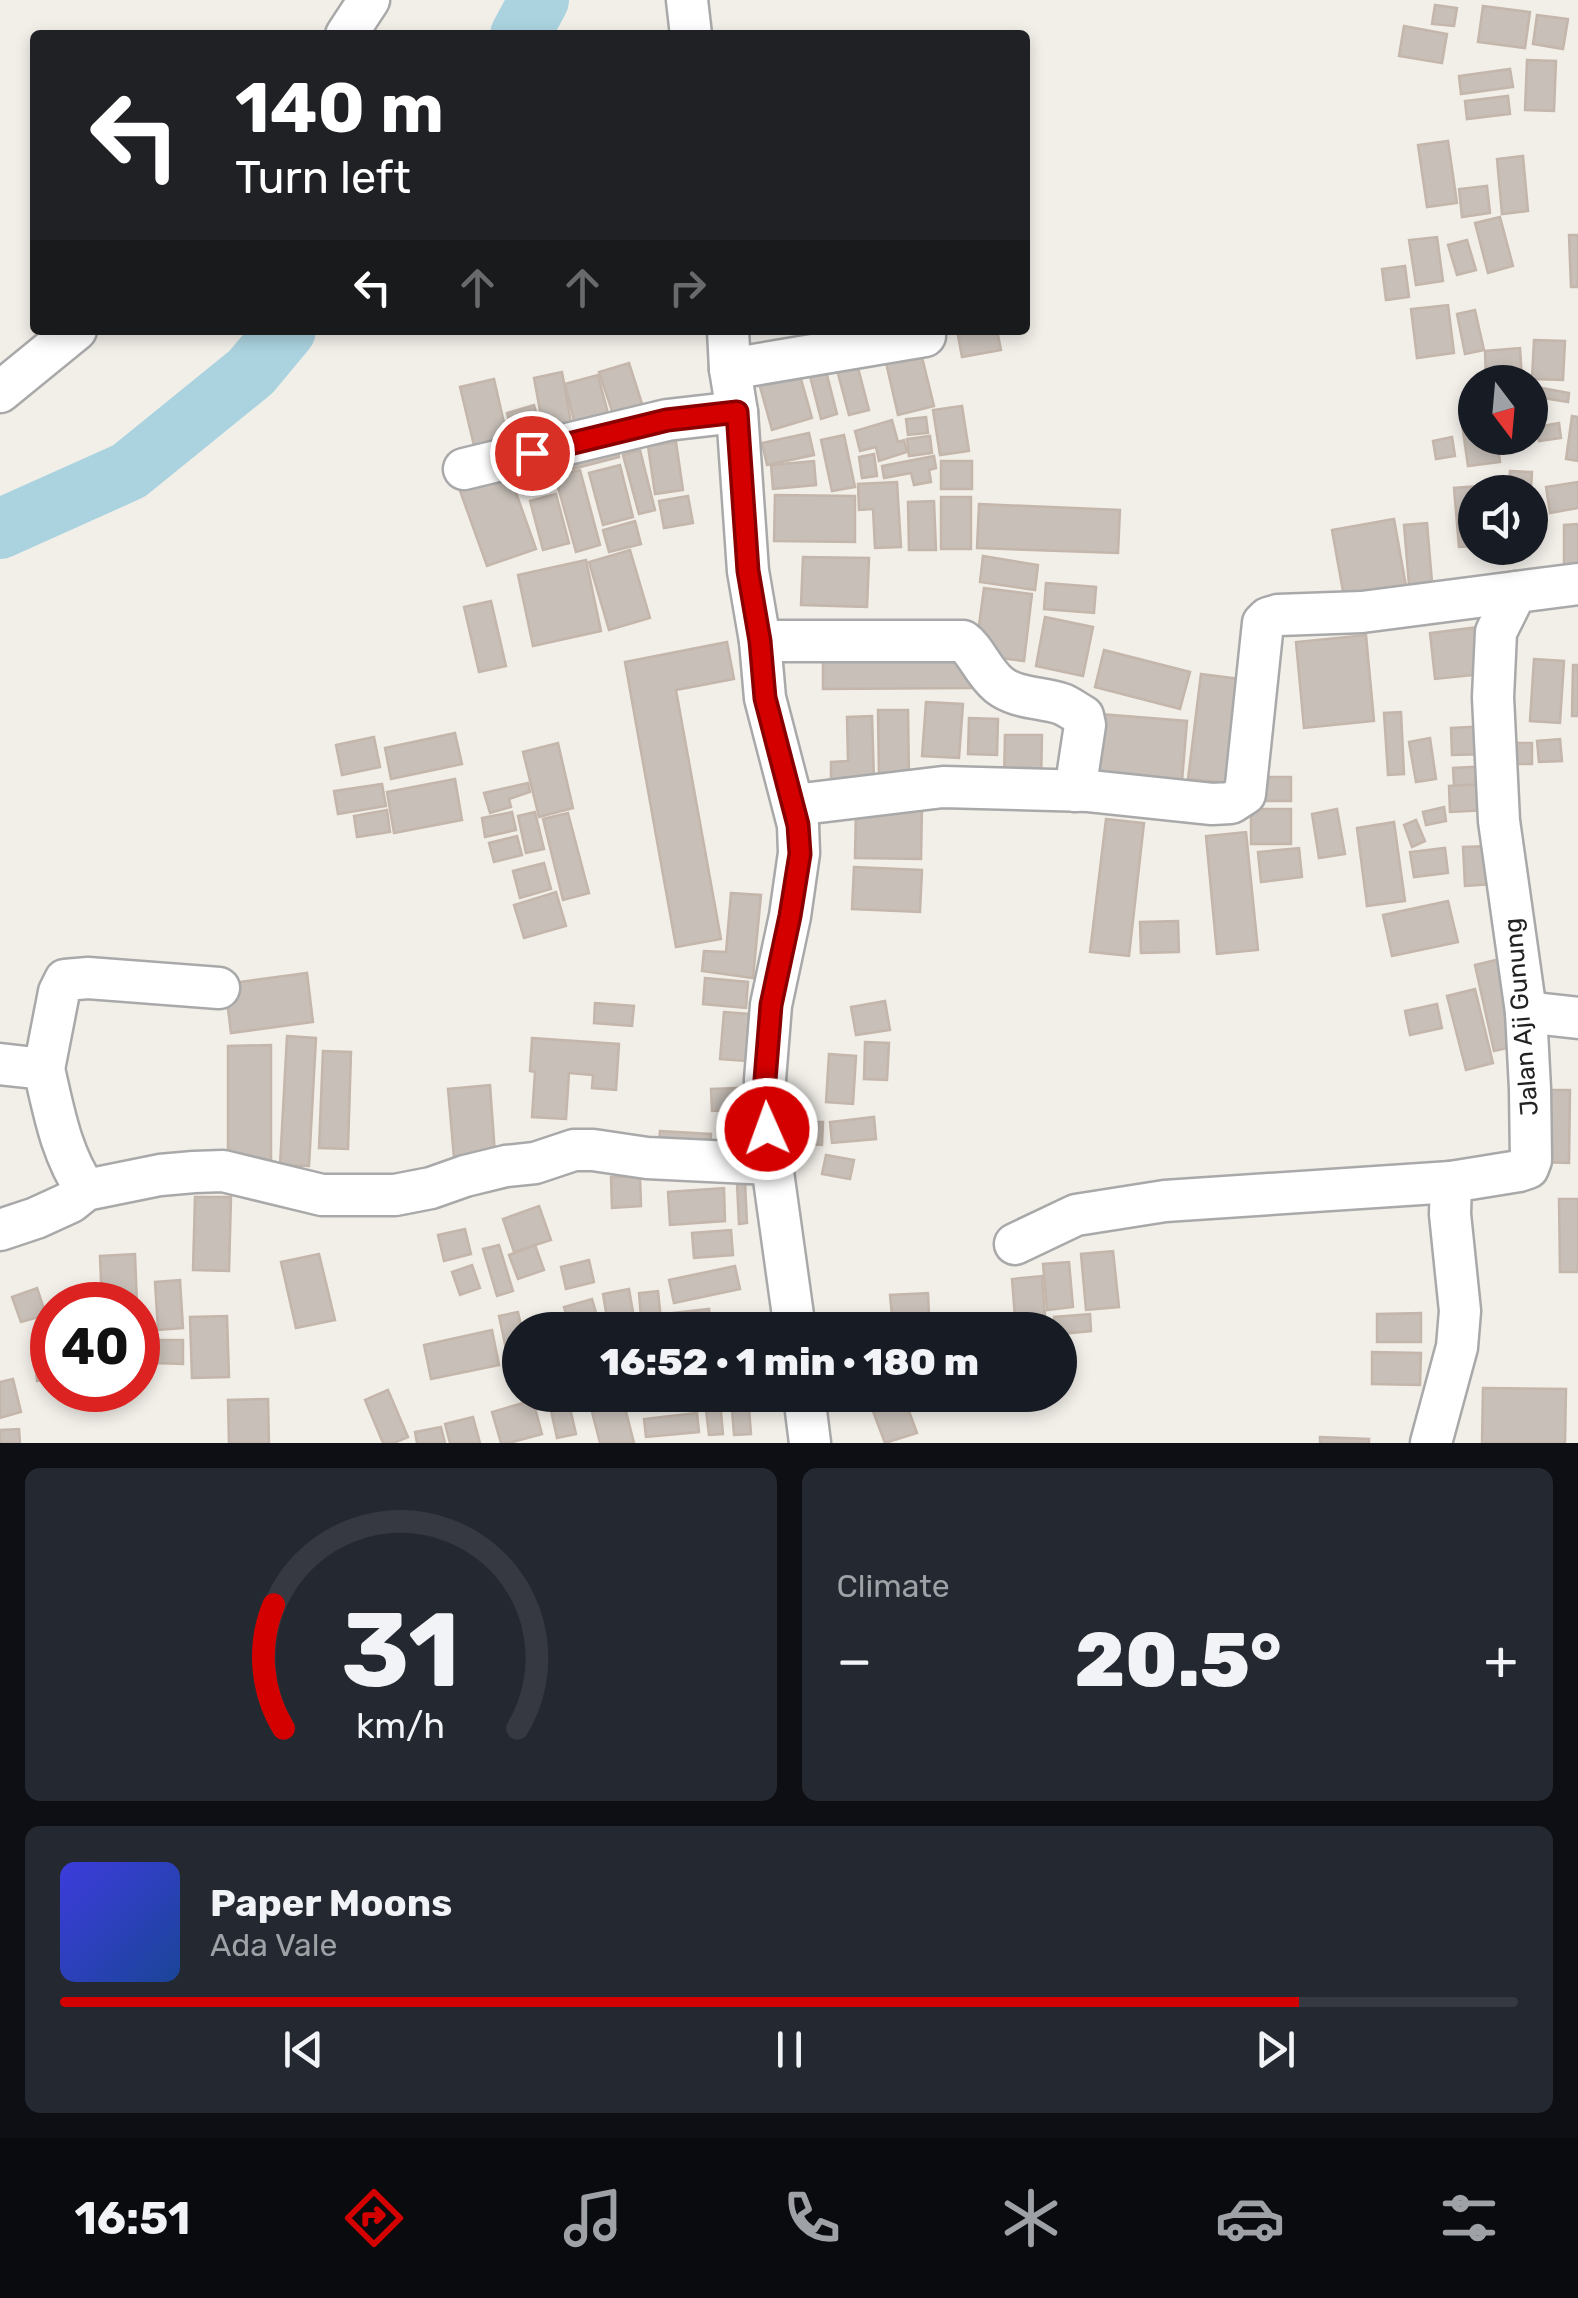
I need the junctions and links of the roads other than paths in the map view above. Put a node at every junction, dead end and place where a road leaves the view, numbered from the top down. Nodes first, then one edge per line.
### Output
1 (369, 0) edge
2 (687, 0) edge
3 (349, 30) edge
4 (690, 30) edge
5 (70, 335) edge
6 (926, 336) dead end
7 (729, 350) edge
8 (0, 392) edge
9 (737, 412) junction
10 (464, 469) dead end
11 (1578, 584) edge
12 (1516, 592) junction
13 (760, 641) junction
14 (1075, 791) junction
15 (794, 805) junction
16 (218, 988) dead end
17 (1526, 1012) junction
18 (1578, 1018) edge
19 (0, 1064) edge
20 (44, 1069) junction
21 (772, 1164) junction
22 (1451, 1182) junction
23 (86, 1190) junction
24 (0, 1230) edge
25 (1015, 1244) dead end
26 (792, 1312) edge
27 (806, 1412) edge
28 (810, 1443) edge
29 (1432, 1443) edge

1 - 3 street
2 - 4 street
5 - 8 street
6 - 7 street
7 - 9 street
9 - 10 street
9 - 13 street
11 - 12 street
12 - 14 street
12 - 17 street, Jalan Aji Gunung
13 - 14 street
13 - 15 street
14 - 15 street
15 - 21 street
16 - 20 street
17 - 18 street
17 - 22 street, Jalan Aji Gunung
19 - 20 street
20 - 23 street
21 - 23 street
21 - 26 street
22 - 25 street
22 - 29 street
23 - 24 street
27 - 28 street

